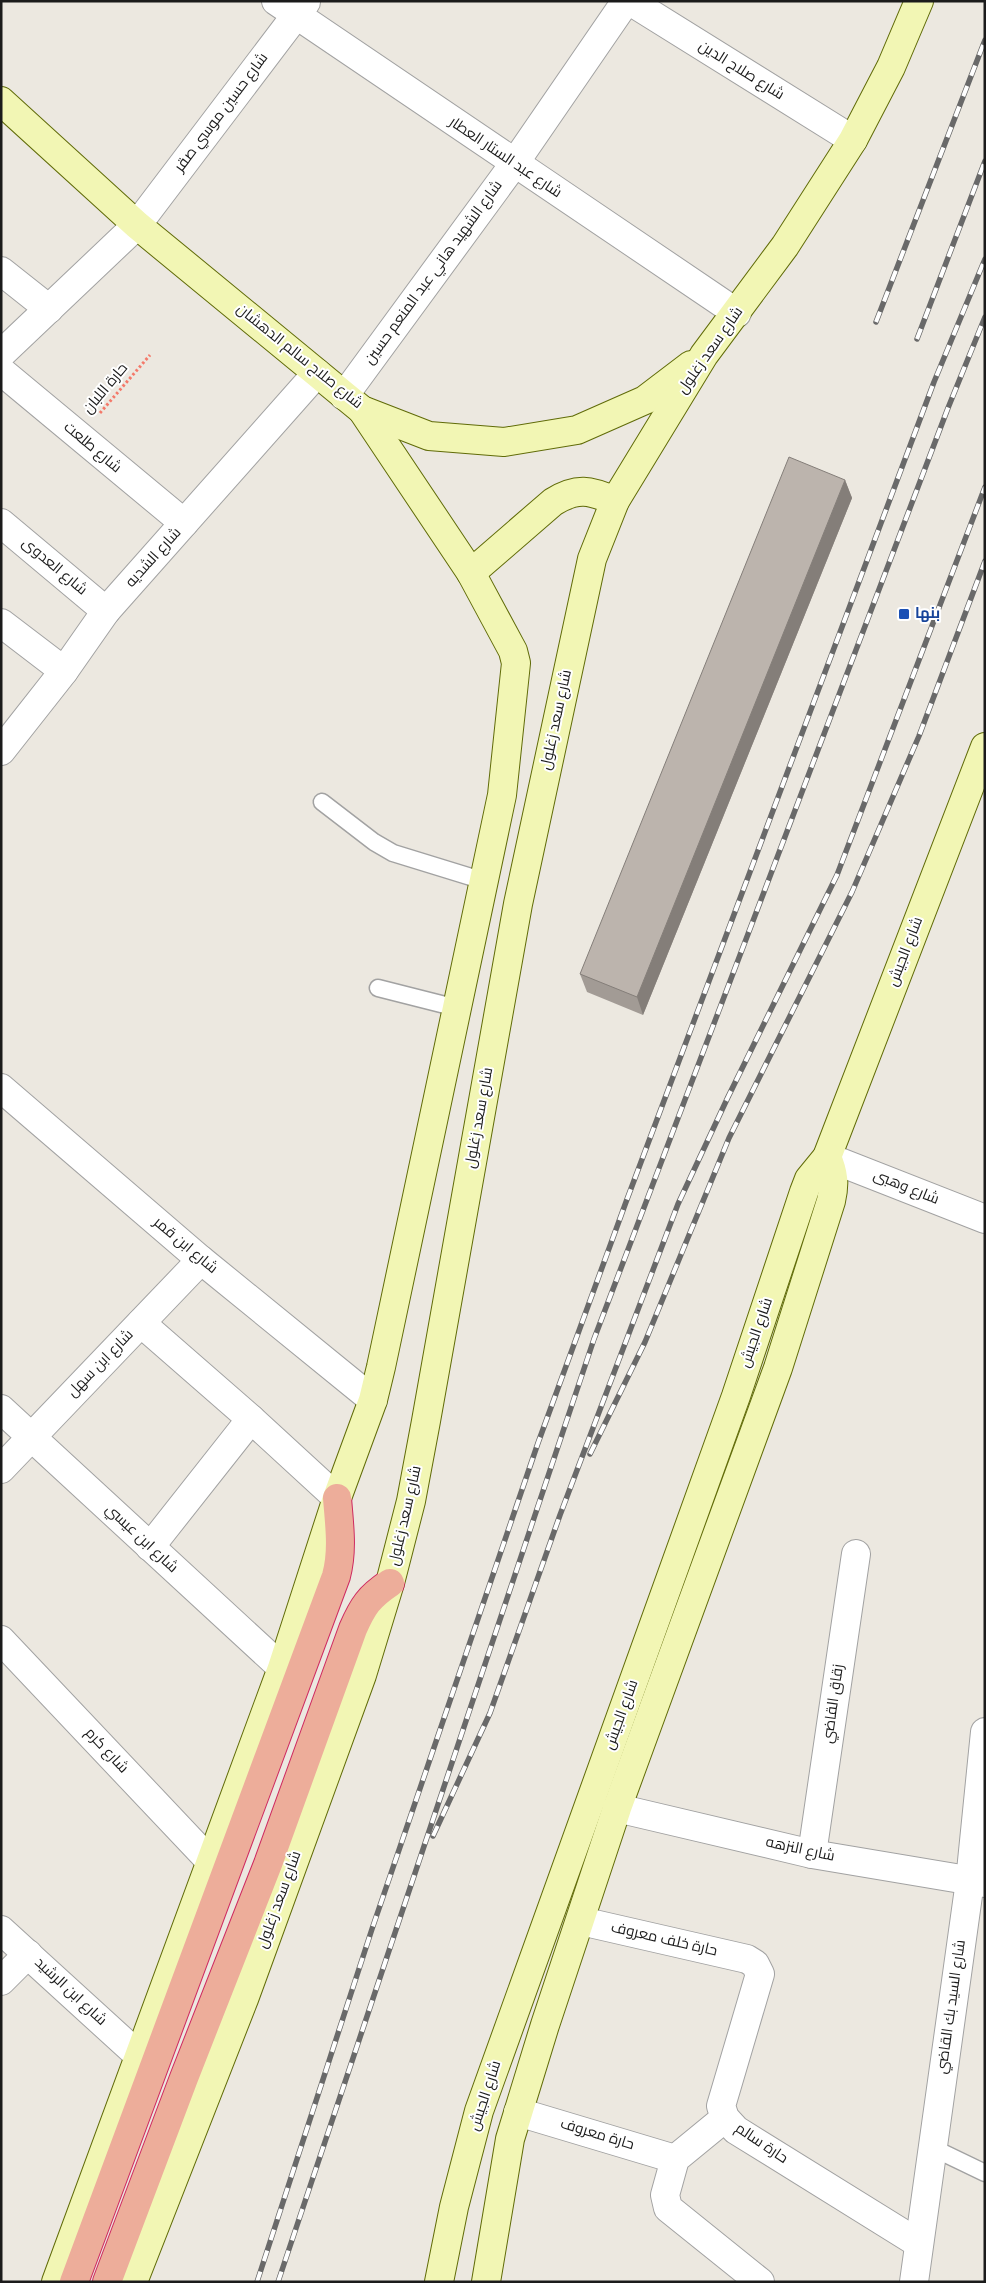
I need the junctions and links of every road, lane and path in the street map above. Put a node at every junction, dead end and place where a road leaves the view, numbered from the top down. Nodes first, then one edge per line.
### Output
1 (628, 1) edge
2 (919, 1) edge
3 (293, 6) edge
4 (1, 101) edge
5 (853, 140) junction
6 (514, 164) junction
7 (137, 225) junction
8 (1, 271) edge
9 (49, 309) junction
10 (737, 313) junction
11 (150, 355) dead end
12 (704, 355) junction
13 (2, 356) edge
14 (317, 373) junction
15 (353, 403) junction
16 (79, 438) junction
17 (615, 501) junction
18 (1, 523) edge
19 (184, 523) junction
20 (472, 573) junction
21 (106, 611) junction
22 (1, 624) edge
23 (64, 671) junction
24 (985, 747) edge
25 (2, 750) edge
26 (322, 802) dead end
27 (484, 881) junction
28 (378, 988) dead end
29 (457, 1008) junction
30 (4, 1095) edge
31 (828, 1157) junction
32 (985, 1219) edge
33 (201, 1260) junction
34 (141, 1323) junction
35 (373, 1400) junction
36 (1, 1409) edge
37 (252, 1419) junction
38 (31, 1437) junction
39 (1, 1468) edge
40 (337, 1498) junction
41 (150, 1547) junction
42 (856, 1554) dead end
43 (390, 1583) junction
44 (1, 1640) edge
45 (282, 1668) junction
46 (985, 1732) edge
47 (617, 1808) junction
48 (812, 1854) junction
49 (221, 1857) junction
50 (977, 1882) edge
51 (580, 1920) junction
52 (1, 1930) edge
53 (28, 1954) junction
54 (747, 1959) joint
55 (1, 1981) edge
56 (138, 2055) junction
57 (518, 2112) junction
58 (725, 2118) junction
59 (931, 2147) junction
60 (675, 2159) junction
61 (985, 2172) edge
62 (918, 2243) junction
63 (56, 2282) edge
64 (74, 2282) edge
65 (107, 2282) edge
66 (134, 2282) edge
67 (439, 2282) edge
68 (486, 2282) edge
69 (760, 2282) edge
70 (914, 2282) edge

1 - 5 street, شارع صلاح الدين
1 - 6 street, شارع الشهيد هاني عبد المنعم حسين
2 - 5 main road, شارع سعد زغلول
3 - 6 street, شارع عبد الستار العطار
3 - 7 street, شارع حسين موسي صقر
4 - 7 main road, شارع صلاح سالم الدهشان
5 - 10 main road, شارع سعد زغلول
6 - 10 street, شارع عبد الستار العطار
6 - 15 street, شارع الشهيد هاني عبد المنعم حسين
7 - 9 street, شارع حسين موسي صقر
7 - 14 main road, شارع صلاح سالم الدهشان
8 - 9 street
9 - 13 street, شارع حسين موسي صقر
10 - 12 main road, شارع سعد زغلول
11 - 16 path, حارة اللبان
12 - 15 main road, شارع صلاح سالم الدهشان
12 - 17 main road, شارع سعد زغلول
13 - 16 street, شارع طلعت
14 - 15 main road, شارع صلاح سالم الدهشان
14 - 19 street, شارع الشديه
15 - 20 main road
16 - 19 street, شارع طلعت
17 - 20 main road
17 - 43 main road, شارع سعد زغلول
18 - 21 street, شارع العدوى
19 - 21 street, شارع الشديه
20 - 27 main road
21 - 23 street, شارع الشديه
22 - 23 street
23 - 25 street, شارع الشديه
24 - 31 main road, شارع الجيش
26 - 27 lane
27 - 29 main road
28 - 29 lane
29 - 35 main road
30 - 33 street, شارع ابن قمر
31 - 32 street, شارع وهبى
31 - 47 main road, شارع الجيش
31 - 67 main road, شارع الجيش
33 - 34 street, شارع ابن سهل
33 - 35 street, شارع ابن قمر
34 - 37 street
34 - 38 street, شارع ابن سهل
35 - 40 main road
36 - 38 street, شارع ابن عيسي
37 - 40 street
37 - 41 street
38 - 39 street, شارع ابن سهل
38 - 41 street, شارع ابن عيسي
40 - 45 main road
40 - 49 highway
41 - 45 street, شارع ابن عيسي
42 - 48 street, زقاق القاضي
43 - 65 highway
43 - 66 main road, شارع سعد زغلول
44 - 49 street, شارع كرم
45 - 49 main road
46 - 50 street, شارع السيد بك القاضي
47 - 48 street, شارع النزهه
47 - 51 main road, شارع الجيش
48 - 50 street, شارع النزهه
49 - 56 main road
49 - 64 highway
50 - 59 street, شارع السيد بك القاضي
51 - 54 street, حارة خلف معروف
51 - 57 main road, شارع الجيش
52 - 53 street, شارع ابن الرشيد
53 - 55 street
53 - 56 street, شارع ابن الرشيد
54 - 58 street, حارة سالم
56 - 63 main road
57 - 60 street, حارة معروف
57 - 68 main road, شارع الجيش
58 - 60 street
58 - 62 street, حارة سالم
59 - 61 lane
59 - 62 street, شارع السيد بك القاضي
60 - 69 street
62 - 70 street, شارع السيد بك القاضي

